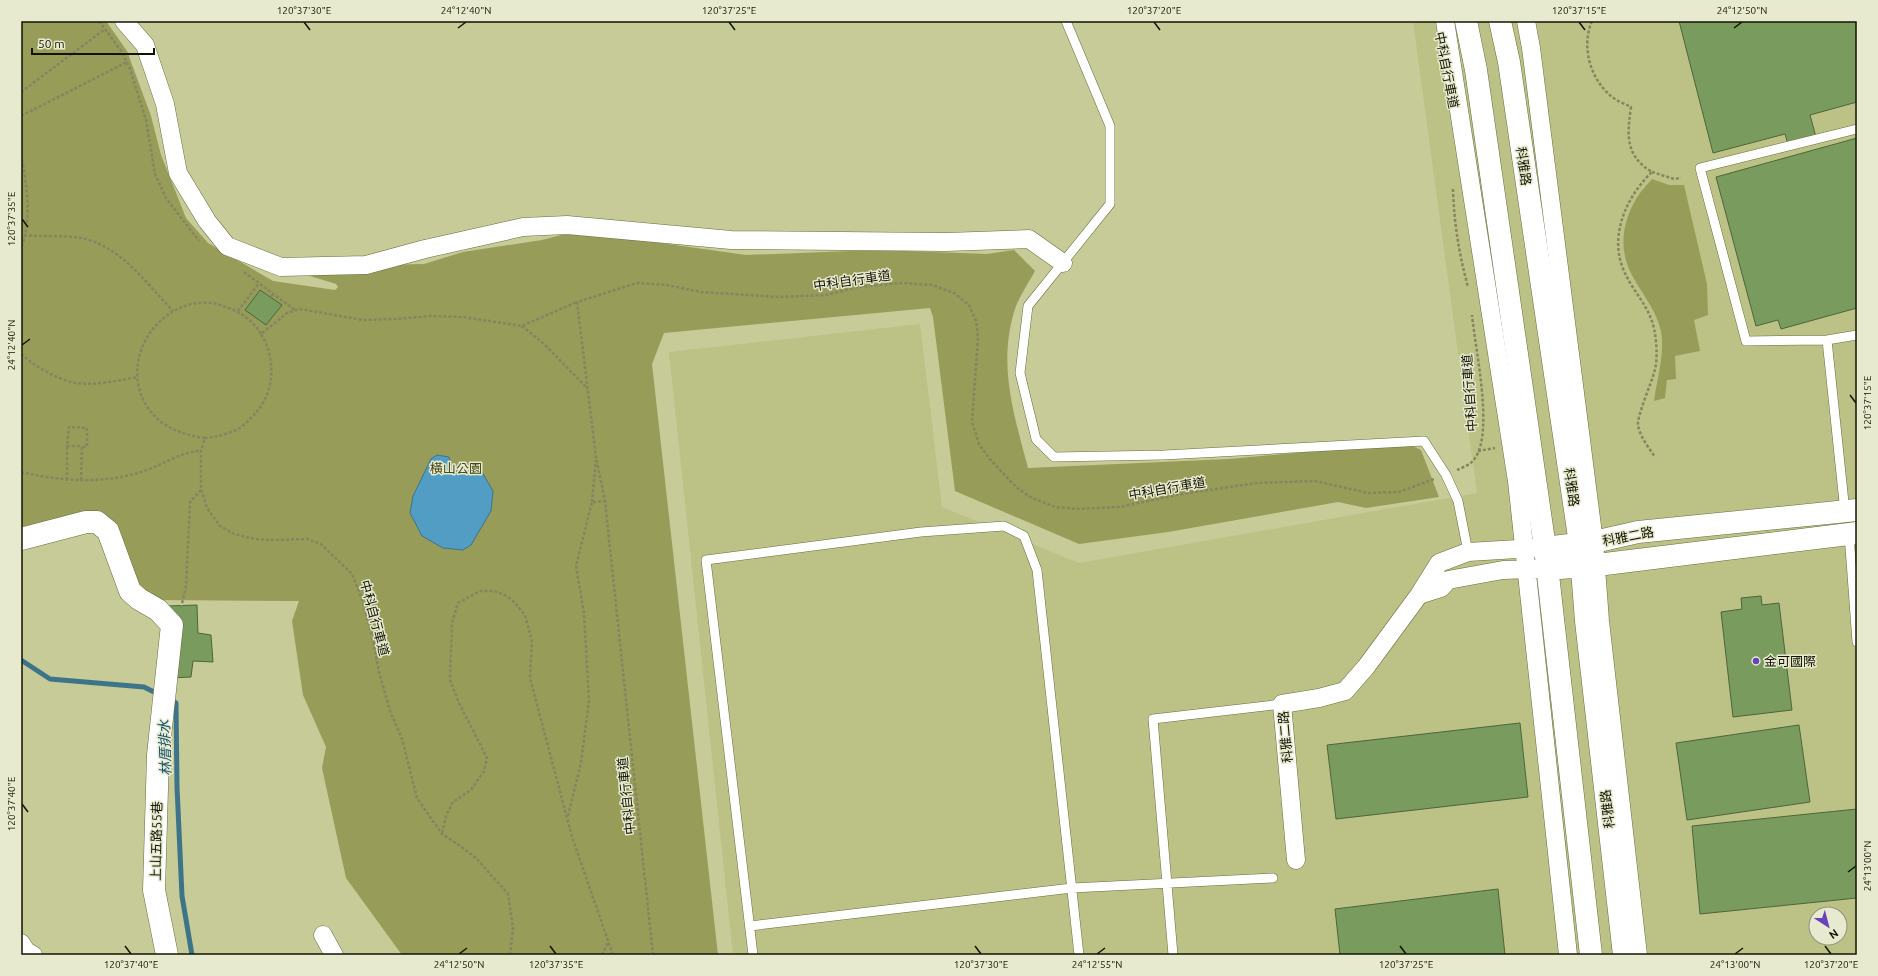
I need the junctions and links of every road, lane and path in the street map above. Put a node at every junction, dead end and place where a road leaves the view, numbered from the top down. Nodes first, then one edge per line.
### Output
1 (124, 21) edge
2 (1066, 21) edge
3 (1445, 21) edge
4 (1466, 21) edge
5 (1500, 21) edge
6 (1526, 21) edge
7 (1592, 21) edge
8 (105, 29) dead end
9 (127, 62) dead end
10 (21, 92) edge
11 (21, 116) edge
12 (1857, 128) edge
13 (21, 155) edge
14 (1652, 172) junction
15 (1681, 178) dead end
16 (1452, 182) dead end
17 (24, 235) junction
18 (21, 249) edge
19 (1063, 262) junction
20 (260, 283) dead end
21 (1469, 289) dead end
22 (273, 294) dead end
23 (271, 297) dead end
24 (577, 302) junction
25 (1472, 310) dead end
26 (173, 311) junction
27 (238, 311) junction
28 (522, 326) junction
29 (261, 334) junction
30 (1857, 335) edge
31 (1827, 340) junction
32 (21, 354) edge
33 (138, 378) junction
34 (588, 389) junction
35 (205, 438) junction
36 (68, 446) junction
37 (82, 446) junction
38 (201, 451) junction
39 (596, 457) junction
40 (1655, 458) dead end
41 (21, 472) edge
42 (1446, 474) junction
43 (67, 480) junction
44 (81, 480) junction
45 (201, 490) junction
46 (605, 501) junction
47 (592, 502) junction
48 (1851, 511) edge
49 (1853, 534) edge
50 (21, 539) edge
51 (1534, 548) junction
52 (1468, 552) junction
53 (1588, 554) junction
54 (1547, 569) junction
55 (1526, 570) junction
56 (1418, 595) junction
57 (172, 625) junction
58 (1857, 642) edge
59 (1282, 704) junction
60 (568, 816) junction
61 (442, 834) junction
62 (1296, 860) dead end
63 (1273, 878) dead end
64 (1167, 883) junction
65 (1072, 888) junction
66 (750, 926) junction
67 (323, 935) dead end
68 (609, 941) junction
69 (21, 943) edge
70 (33, 955) edge
71 (167, 955) edge
72 (334, 955) edge
73 (510, 955) edge
74 (602, 955) edge
75 (612, 955) edge
76 (653, 955) edge
77 (753, 955) edge
78 (1079, 955) edge
79 (1173, 955) edge
80 (1568, 955) edge
81 (1591, 955) edge
82 (1624, 955) edge
83 (1638, 955) edge

1 - 19 street
2 - 19 lane
3 - 51 street
4 - 51 street
5 - 53 street, 科雅路
6 - 53 street, 科雅路
7 - 14 path
8 - 10 path
9 - 11 path
12 - 31 lane
13 - 17 path
14 - 15 path
14 - 40 path
16 - 21 path
17 - 18 path
17 - 26 path
19 - 42 lane
20 - 27 path
22 - 23 path
24 - 28 path, 中科自行車道
24 - 34 path, 中科自行車道
24 - 42 path, 中科自行車道
25 - 42 path, 中科自行車道
26 - 27 path
26 - 33 path
27 - 29 path
28 - 29 path
28 - 34 path
29 - 35 path
30 - 31 lane
31 - 48 lane
32 - 33 path
33 - 35 path
34 - 39 path, 中科自行車道
35 - 38 path, 中科自行車道
36 - 37 path
36 - 37 path
36 - 43 path
37 - 44 path
38 - 44 path
38 - 45 path, 中科自行車道
39 - 46 path, 中科自行車道
39 - 47 path
41 - 43 path
42 - 52 lane
43 - 44 path
45 - 57 path
45 - 61 path, 中科自行車道
46 - 47 path
46 - 76 path, 中科自行車道
47 - 60 path
48 - 53 street, 科雅二路
49 - 53 street, 科雅二路
49 - 58 lane
50 - 57 street
51 - 52 street, 科雅二路
51 - 53 street, 科雅二路
51 - 54 street
51 - 55 street
52 - 56 street, 科雅二路
53 - 54 street, 科雅二路
53 - 82 street, 科雅路
53 - 83 street, 科雅路
54 - 55 street, 科雅二路
54 - 81 street
55 - 56 street, 科雅二路
55 - 80 street
56 - 59 street, 科雅二路
57 - 71 street, 上山五路55巷
59 - 62 street, 科雅二路
59 - 64 lane
60 - 61 path
60 - 68 path
61 - 73 path, 中科自行車道
63 - 64 lane
64 - 65 lane
64 - 79 lane
65 - 66 lane
65 - 66 lane
65 - 78 lane
66 - 77 lane
67 - 72 street
68 - 74 path
68 - 75 path
69 - 70 street

